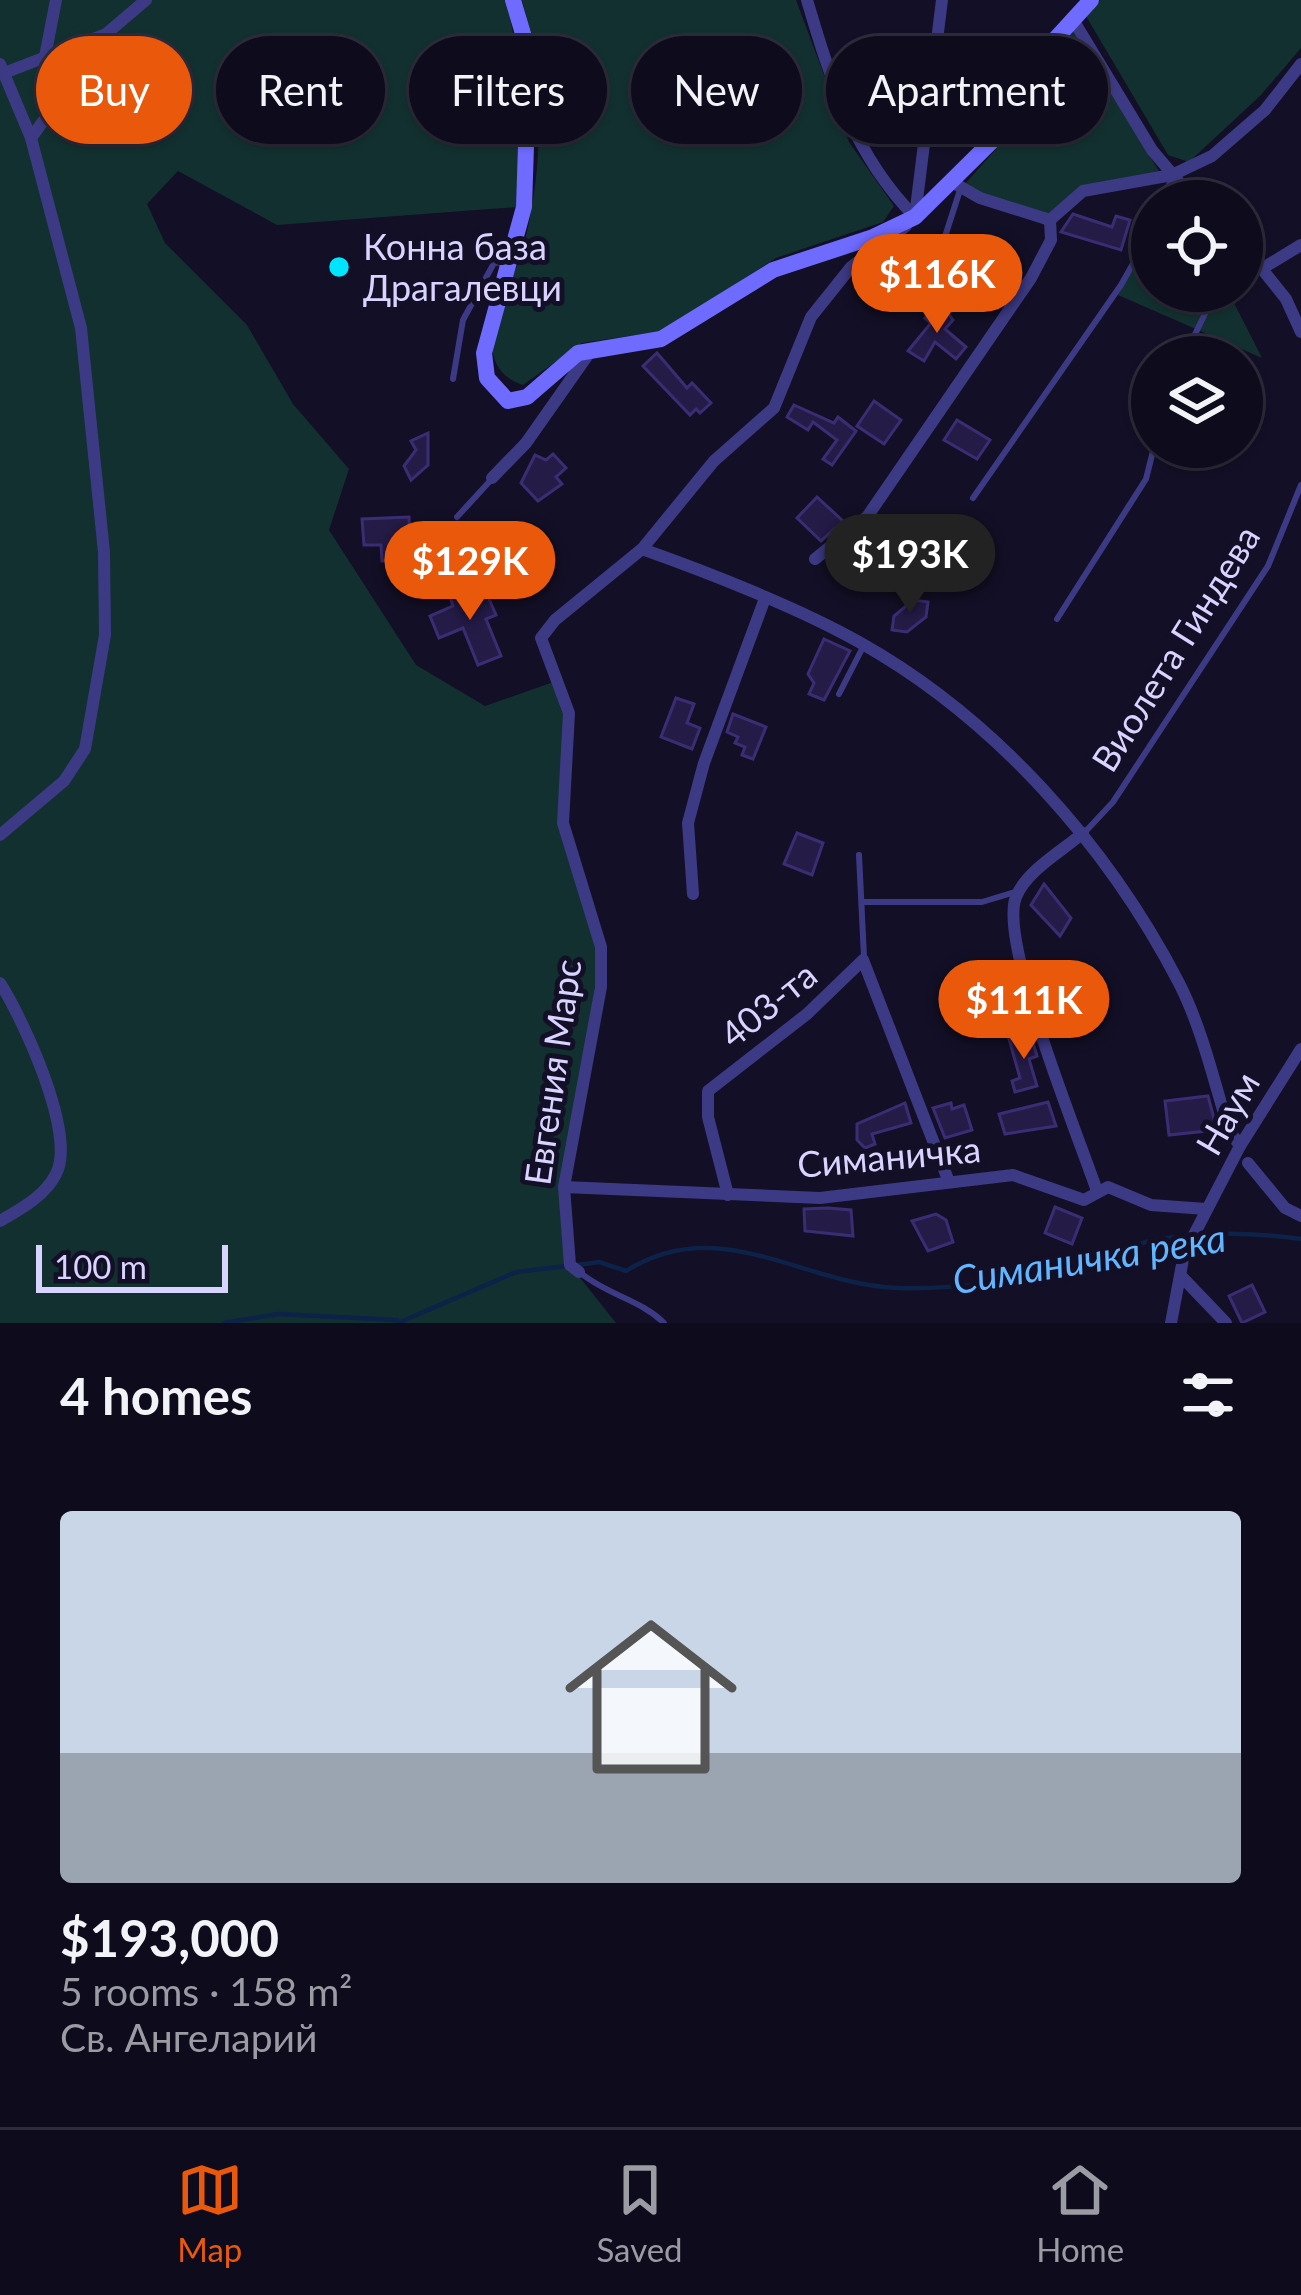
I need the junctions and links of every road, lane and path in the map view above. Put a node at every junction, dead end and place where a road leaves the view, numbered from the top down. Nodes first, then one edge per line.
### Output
1 (56, 0) edge
2 (146, 0) edge
3 (513, 0) edge
4 (807, 0) edge
5 (942, 0) edge
6 (1091, 0) edge
7 (1072, 18) junction
8 (49, 36) edge
9 (101, 36) edge
10 (36, 63) edge
11 (1301, 64) edge
12 (2, 68) edge
13 (36, 131) edge
14 (31, 138) junction
15 (1172, 176) junction
16 (1171, 180) edge
17 (1176, 180) edge
18 (956, 185) junction
19 (915, 217) junction
20 (1050, 220) junction
21 (1301, 245) edge
22 (941, 249) dead end
23 (511, 263) junction
24 (1131, 267) edge
25 (1263, 268) joint
26 (1301, 332) edge
27 (591, 351) junction
28 (453, 379) dead end
29 (1149, 468) edge
30 (492, 478) joint
31 (1301, 485) edge
32 (973, 498) dead end
33 (457, 518) dead end
34 (642, 549) junction
35 (815, 559) dead end
36 (764, 601) junction
37 (1058, 619) dead end
38 (864, 645) junction
39 (839, 694) dead end
40 (1083, 833) junction
41 (0, 835) edge
42 (859, 855) dead end
43 (1018, 891) junction
44 (694, 894) dead end
45 (863, 902) junction
46 (863, 960) junction
47 (0, 983) edge
48 (1301, 1049) edge
49 (1240, 1147) junction
50 (1248, 1162) dead end
51 (949, 1182) junction
52 (564, 1187) junction
53 (1097, 1191) junction
54 (728, 1195) junction
55 (1207, 1209) junction
56 (1301, 1216) edge
57 (0, 1221) edge
58 (575, 1269) joint
59 (1181, 1276) junction
60 (664, 1323) edge
61 (1171, 1323) edge
62 (1226, 1323) edge

1 - 8 street
2 - 9 street
3 - 23 street
4 - 19 street
5 - 19 street
6 - 7 street
7 - 15 street
7 - 18 street
10 - 12 street
11 - 15 street
12 - 14 street
13 - 14 street
14 - 41 street
15 - 16 lane
15 - 17 street
15 - 20 street
18 - 19 street
18 - 20 street
18 - 22 lane
19 - 27 street
19 - 34 street, Евгения Марс
20 - 35 street
21 - 25 street
23 - 27 street
23 - 28 lane
24 - 32 lane
25 - 26 street
27 - 30 street
29 - 37 lane
30 - 33 lane
31 - 40 lane, Виолета Гиндева
34 - 36 street
34 - 52 street, Евгения Марс
36 - 38 street
36 - 44 street
38 - 39 lane
38 - 40 street
40 - 43 street
40 - 49 street
42 - 45 lane
43 - 45 lane
43 - 53 street
45 - 46 lane
46 - 51 street
46 - 54 street, 403-та
47 - 57 street
48 - 49 street, Наум
49 - 55 street, Наум
50 - 56 street
51 - 53 street, Симаничка
51 - 54 street, Симаничка
52 - 54 street, Симаничка
52 - 58 street, Евгения Марс
53 - 55 street, Симаничка
55 - 59 street, Наум
58 - 60 lane, Евгения Марс
59 - 61 street, Наум
59 - 62 street

